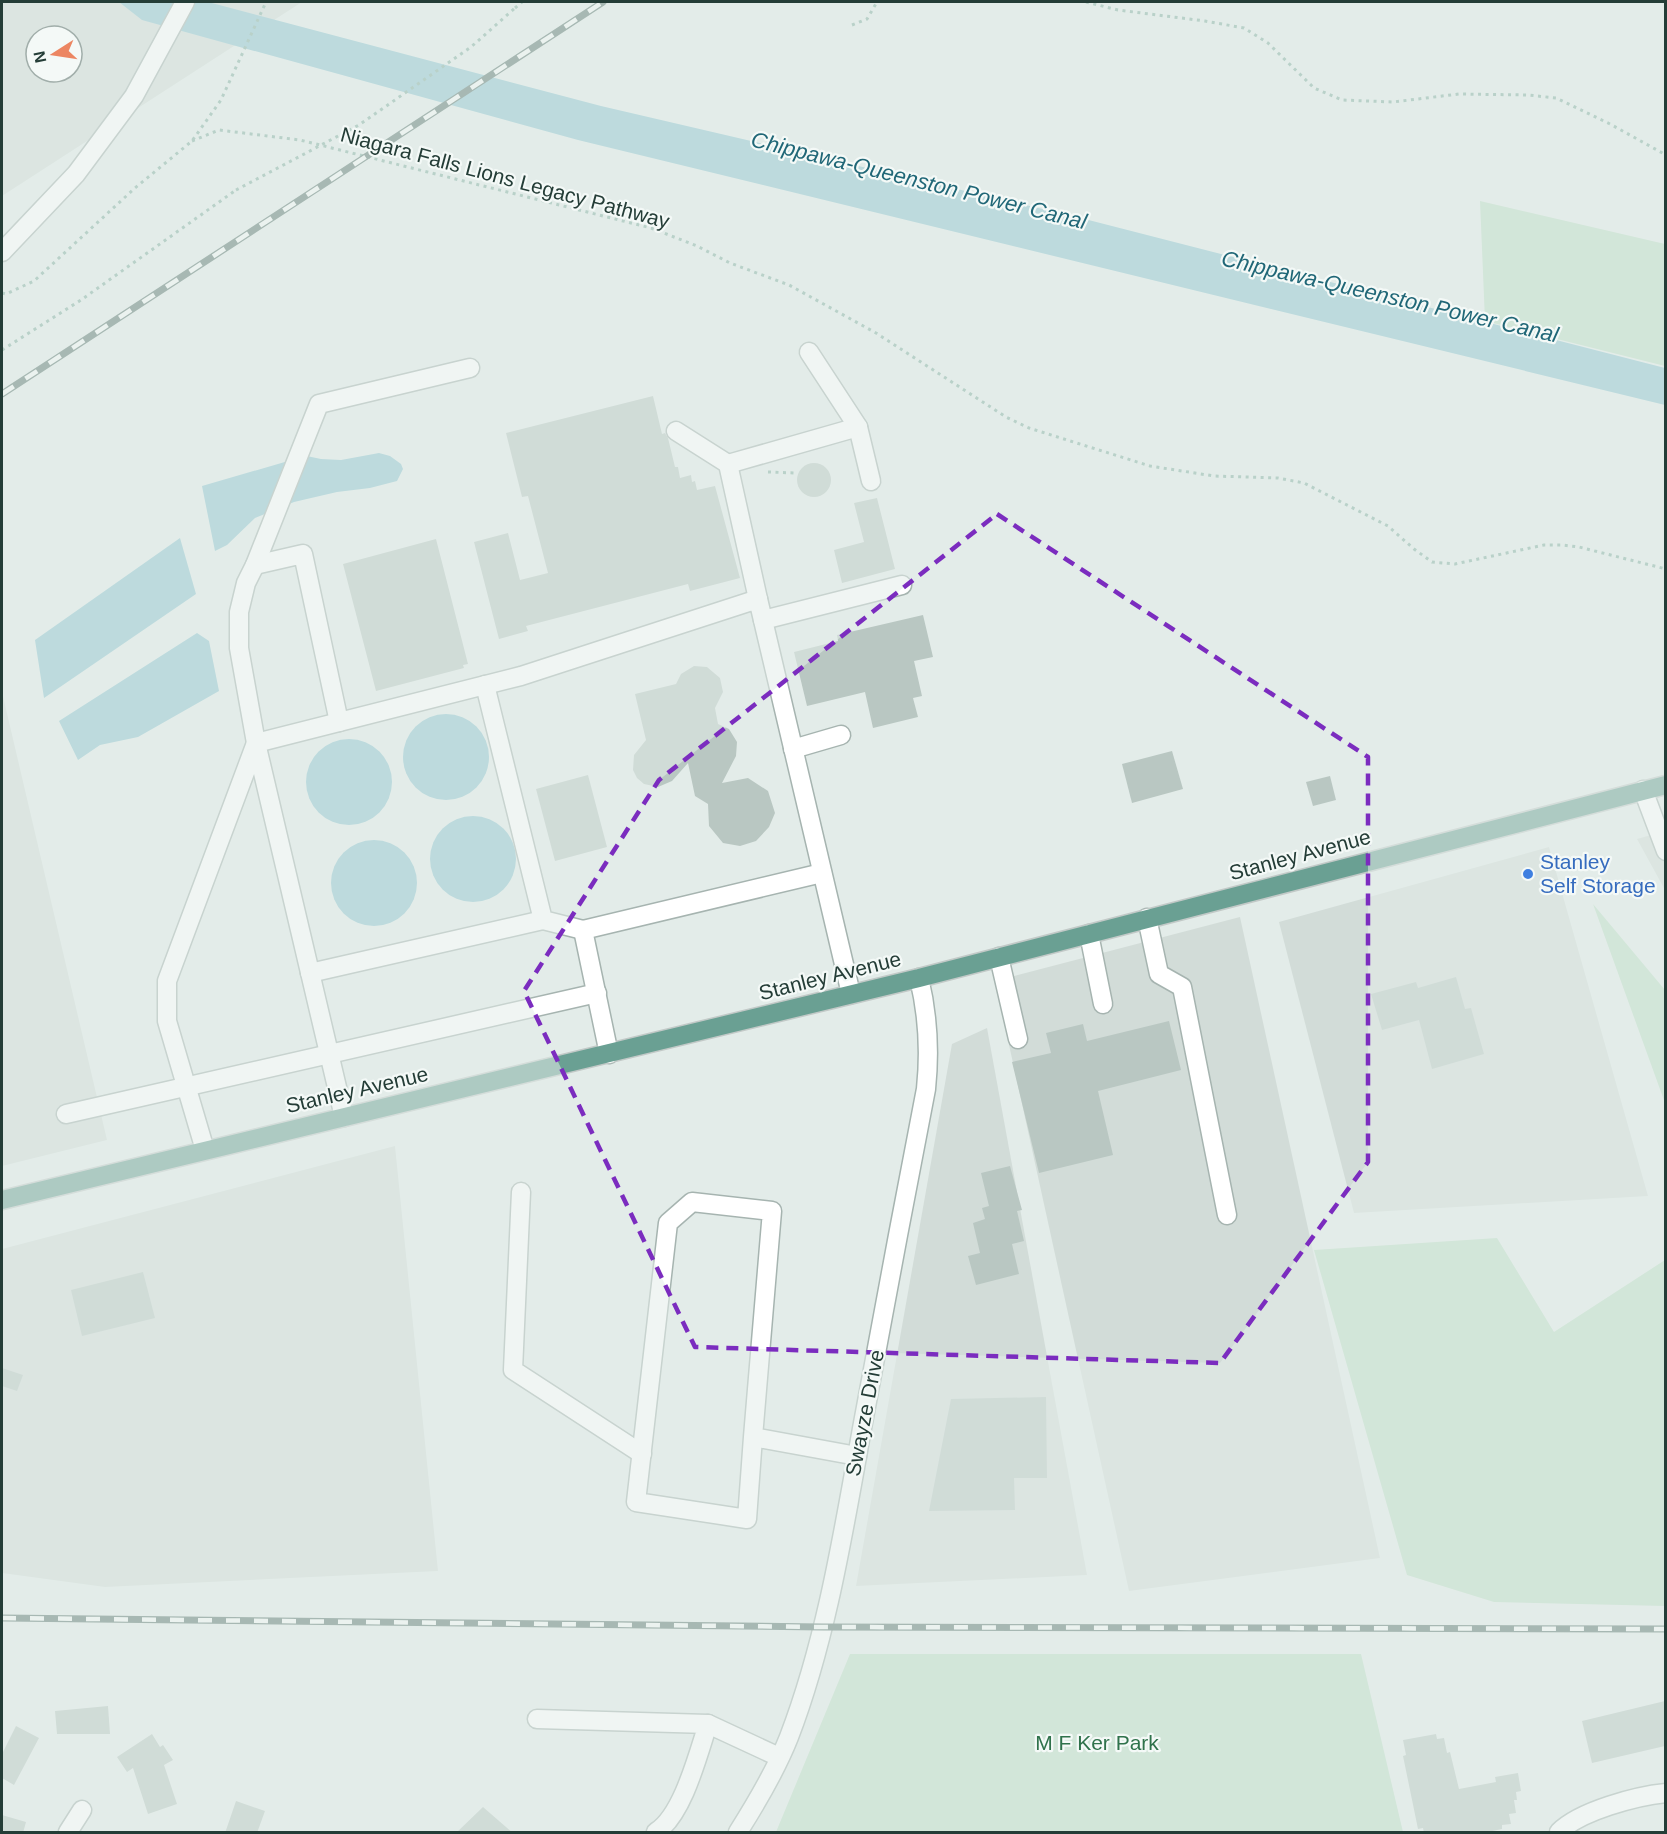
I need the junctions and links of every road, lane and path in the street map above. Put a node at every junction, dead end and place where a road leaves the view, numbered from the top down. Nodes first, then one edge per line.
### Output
1 (185, 2) edge
2 (266, 2) edge
3 (522, 2) edge
4 (877, 2) edge
5 (1086, 2) edge
6 (852, 25) dead end
7 (192, 141) junction
8 (1665, 155) edge
9 (2, 252) edge
10 (2, 293) edge
11 (2, 350) edge
12 (809, 352) dead end
13 (470, 368) dead end
14 (858, 427) junction
15 (676, 431) dead end
16 (729, 464) junction
17 (871, 481) dead end
18 (255, 565) junction
19 (1665, 569) edge
20 (902, 585) dead end
21 (758, 599) junction
22 (763, 620) junction
23 (484, 685) junction
24 (339, 722) junction
25 (841, 735) dead end
26 (256, 743) junction
27 (793, 749) junction
28 (1665, 785) edge
29 (1643, 790) junction
30 (1665, 851) edge
31 (822, 873) junction
32 (1147, 918) junction
33 (543, 920) junction
34 (584, 930) junction
35 (1089, 934) junction
36 (999, 957) junction
37 (310, 973) junction
38 (919, 978) junction
39 (597, 993) junction
40 (852, 993) junction
41 (1103, 1004) dead end
42 (1018, 1039) dead end
43 (609, 1054) junction
44 (330, 1055) junction
45 (187, 1088) junction
46 (66, 1114) dead end
47 (344, 1117) junction
48 (205, 1150) junction
49 (520, 1192) dead end
50 (2, 1200) edge
51 (1227, 1215) dead end
52 (753, 1437) junction
53 (642, 1454) junction
54 (857, 1456) junction
55 (537, 1719) dead end
56 (708, 1724) junction
57 (779, 1758) junction
58 (1665, 1793) edge
59 (82, 1810) dead end
60 (68, 1833) edge
61 (656, 1833) edge
62 (738, 1833) edge
63 (1559, 1833) edge

1 - 9 street
2 - 7 path, Niagara Falls Lions Legacy Pathway
3 - 11 path, bridge
4 - 6 path
5 - 8 path
7 - 10 path, Niagara Falls Lions Legacy Pathway
7 - 19 path, Niagara Falls Lions Legacy Pathway
12 - 14 street
13 - 18 street
14 - 16 street
14 - 17 street
15 - 16 street
16 - 21 street
18 - 24 street
18 - 26 street
20 - 22 street
21 - 22 street
21 - 23 street
22 - 27 street
23 - 24 street
23 - 33 street
24 - 26 street
25 - 27 street
26 - 37 street
26 - 45 street
27 - 31 street
28 - 29 main road, Stanley Avenue
29 - 30 street
29 - 32 main road, Stanley Avenue
31 - 34 street
31 - 40 street
32 - 35 main road, Stanley Avenue
32 - 51 street
33 - 34 street
33 - 37 street
34 - 39 street
35 - 36 main road, Stanley Avenue
35 - 41 street
36 - 38 main road, Stanley Avenue
36 - 42 street
37 - 44 street
38 - 40 main road, Stanley Avenue
38 - 54 street, Swayze Drive
39 - 43 street
39 - 44 street
40 - 43 main road, Stanley Avenue
43 - 47 main road, Stanley Avenue
44 - 45 street
44 - 47 street
45 - 46 street
45 - 48 street
47 - 48 main road, Stanley Avenue
48 - 50 main road, Stanley Avenue
49 - 53 street
52 - 53 street
52 - 53 street
52 - 54 street
54 - 57 street, Swayze Drive
55 - 56 street
56 - 57 street
56 - 61 street
57 - 62 street, Swayze Drive
58 - 63 street
59 - 60 street

